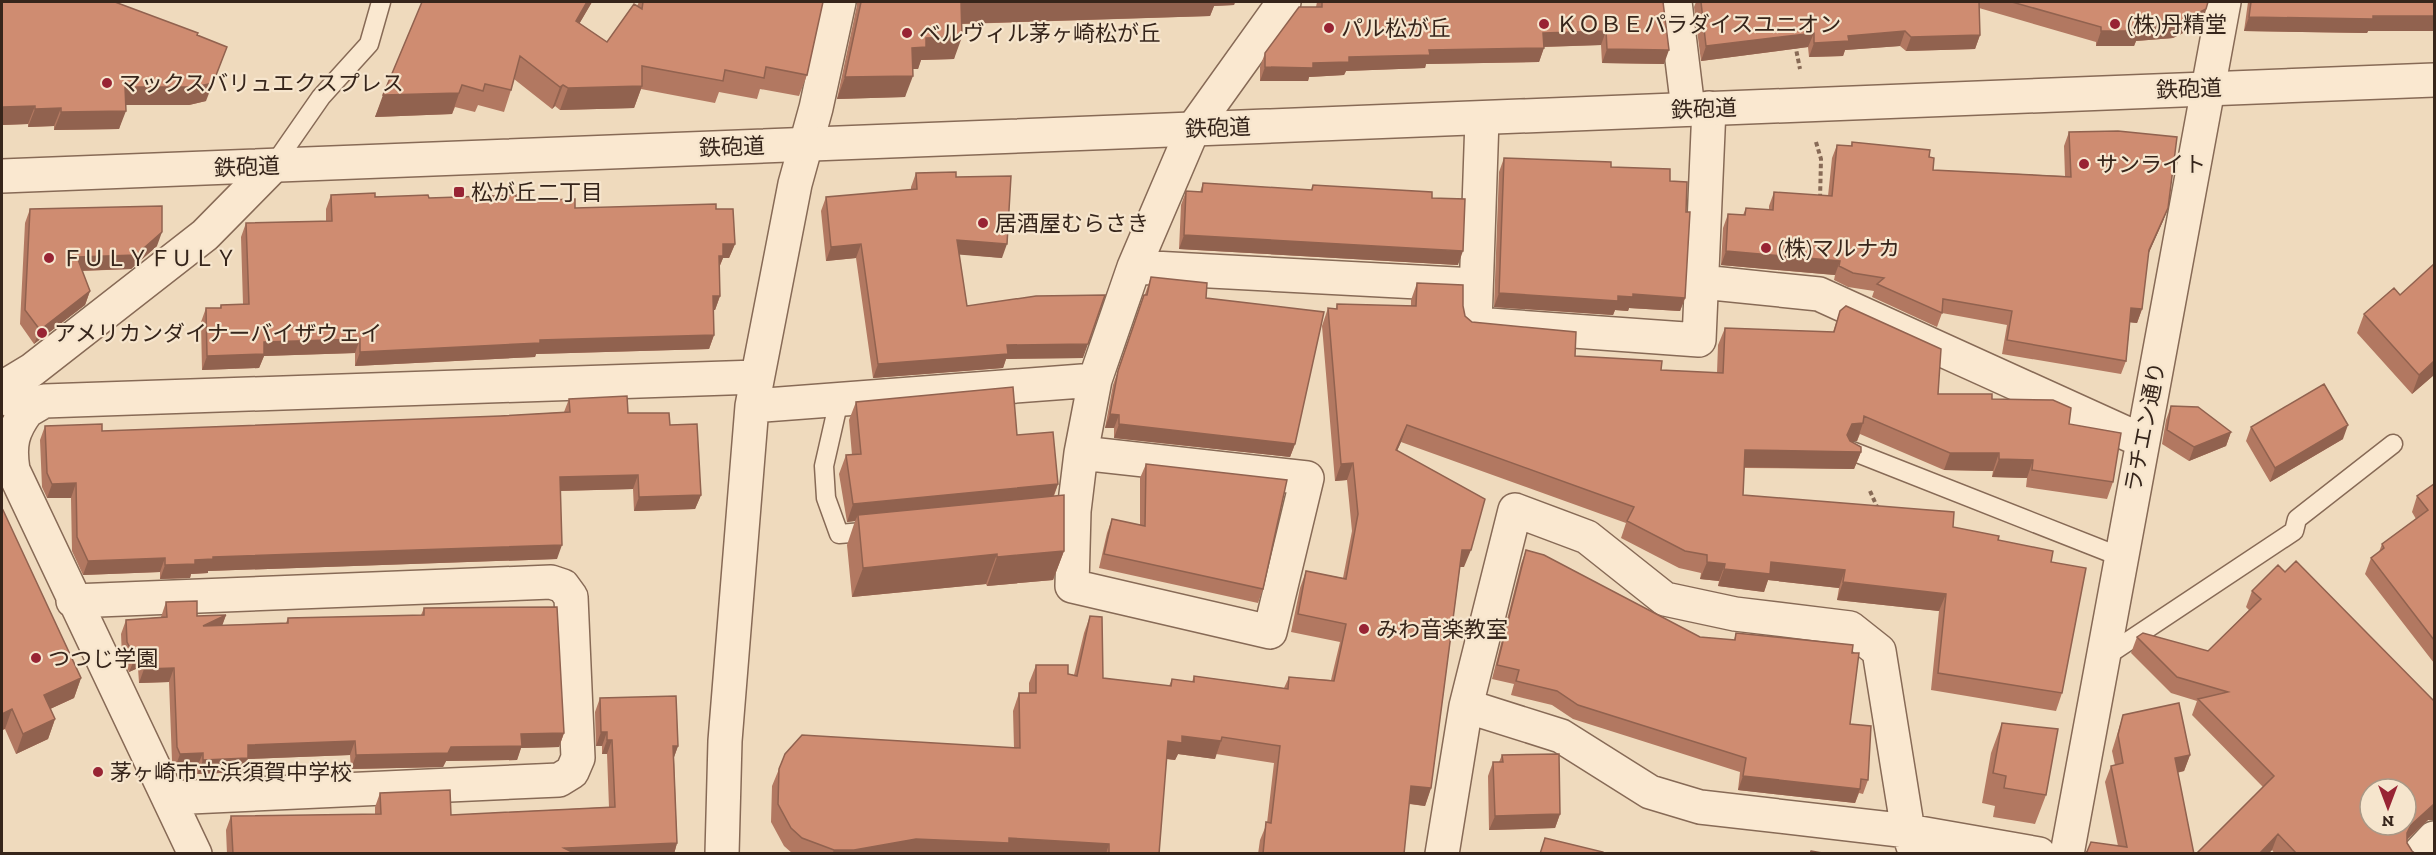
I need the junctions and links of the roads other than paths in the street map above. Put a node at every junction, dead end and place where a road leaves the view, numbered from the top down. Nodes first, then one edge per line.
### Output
1 (381, 2) edge
2 (839, 2) edge
3 (1284, 2) edge
4 (1675, 2) edge
5 (2224, 2) edge
6 (2434, 80) edge
7 (2207, 88) junction
8 (1699, 109) junction
9 (1482, 119) junction
10 (1193, 129) junction
11 (806, 145) junction
12 (273, 166) junction
13 (2, 176) edge
14 (1134, 267) junction
15 (1702, 282) junction
16 (1475, 285) junction
17 (1095, 380) junction
18 (2, 388) edge
19 (754, 392) junction
20 (839, 400) junction
21 (14, 403) edge
22 (2143, 441) junction
23 (2393, 444) dead end
24 (1852, 452) edge
25 (1081, 453) junction
26 (898, 529) edge
27 (2121, 557) junction
28 (73, 601) junction
29 (2103, 658) junction
30 (1466, 706) junction
31 (169, 798) junction
32 (2434, 838) edge
33 (1912, 842) edge
34 (195, 854) edge
35 (722, 854) edge
36 (1442, 854) edge
37 (2040, 854) edge
38 (2067, 854) edge
39 (2419, 854) edge

1 - 12 lane
2 - 11 street
3 - 10 street
4 - 8 street
5 - 7 street, ラチエン通り
6 - 7 street, 鉄砲道
7 - 8 street, 鉄砲道
7 - 22 street, ラチエン通り
8 - 9 street, 鉄砲道
8 - 15 street
9 - 10 street, 鉄砲道
9 - 16 street
10 - 11 street, 鉄砲道
10 - 14 street
11 - 12 street, 鉄砲道
11 - 19 street
12 - 13 street, 鉄砲道
12 - 18 street
14 - 16 street
14 - 17 street
15 - 16 street
15 - 22 street
17 - 20 street
17 - 25 street
19 - 20 street
19 - 21 street
19 - 35 street
20 - 26 lane
21 - 28 street
22 - 27 street, ラチエン通り
23 - 29 lane
24 - 27 lane
25 - 25 street
27 - 29 street, ラチエン通り
28 - 31 street
28 - 31 street
29 - 38 street, ラチエン通り
30 - 33 street
30 - 33 street
30 - 36 street
31 - 34 street
32 - 39 street
33 - 37 street

